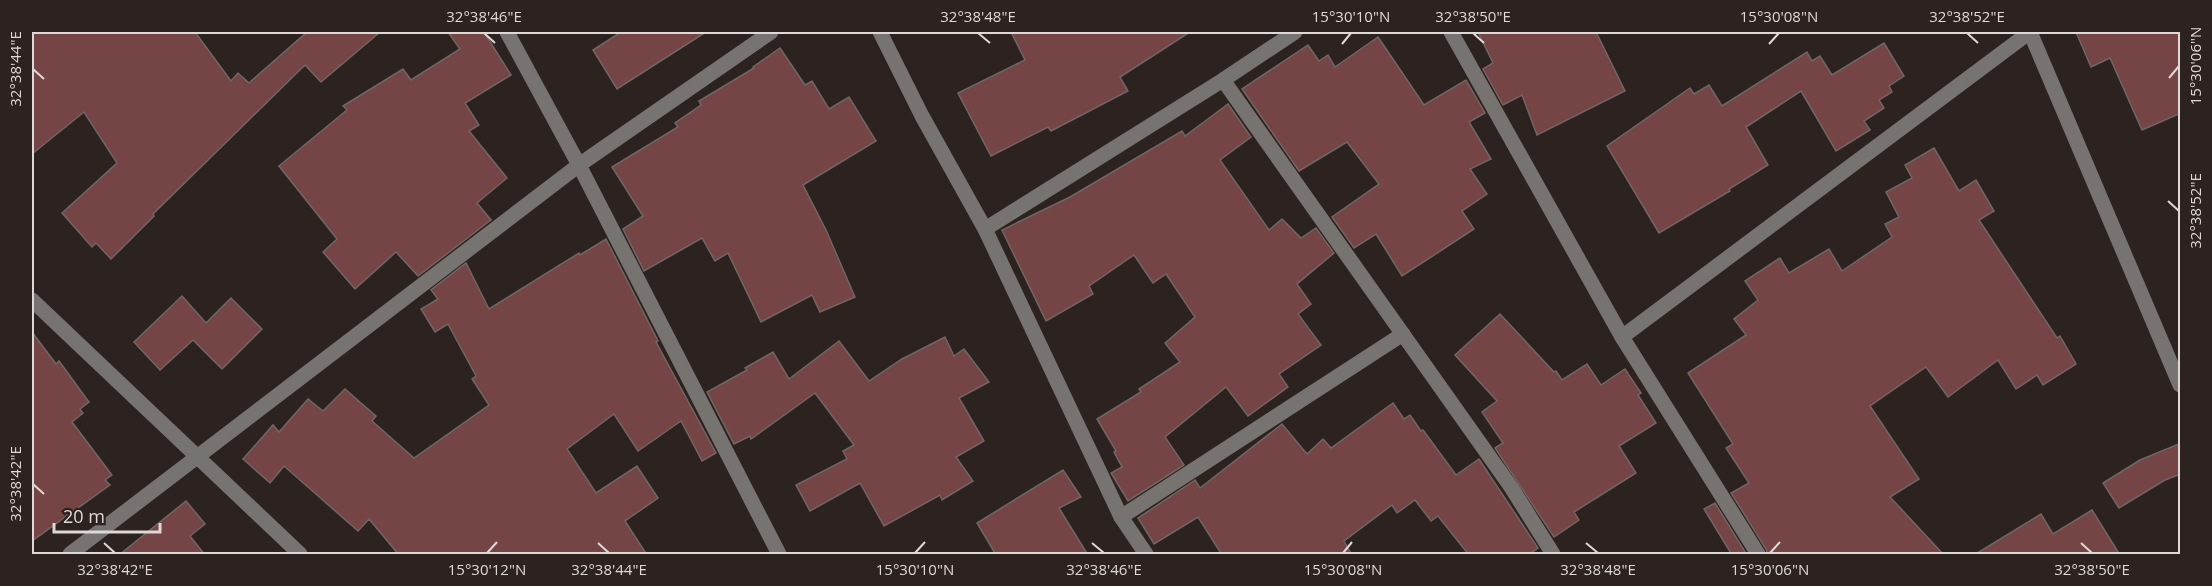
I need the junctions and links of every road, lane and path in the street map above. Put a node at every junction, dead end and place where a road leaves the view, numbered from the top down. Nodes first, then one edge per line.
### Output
1 (507, 32) edge
2 (771, 32) edge
3 (880, 32) edge
4 (1295, 32) edge
5 (1451, 32) edge
6 (2030, 32) edge
7 (1223, 80) junction
8 (579, 165) junction
9 (985, 229) junction
10 (32, 300) edge
11 (1403, 334) junction
12 (1622, 337) junction
13 (2181, 385) edge
14 (195, 457) junction
15 (1121, 517) junction
16 (70, 555) edge
17 (300, 555) edge
18 (778, 555) edge
19 (1146, 555) edge
20 (1553, 555) edge
21 (1758, 555) edge

1 - 8 street
2 - 8 street
3 - 9 street
4 - 7 street
5 - 12 street
6 - 12 street
6 - 13 street
7 - 9 street
7 - 11 street
8 - 14 street
8 - 18 street
9 - 15 street
10 - 14 street
11 - 15 street
11 - 20 street
12 - 21 street
14 - 16 street
14 - 17 street
15 - 19 street

